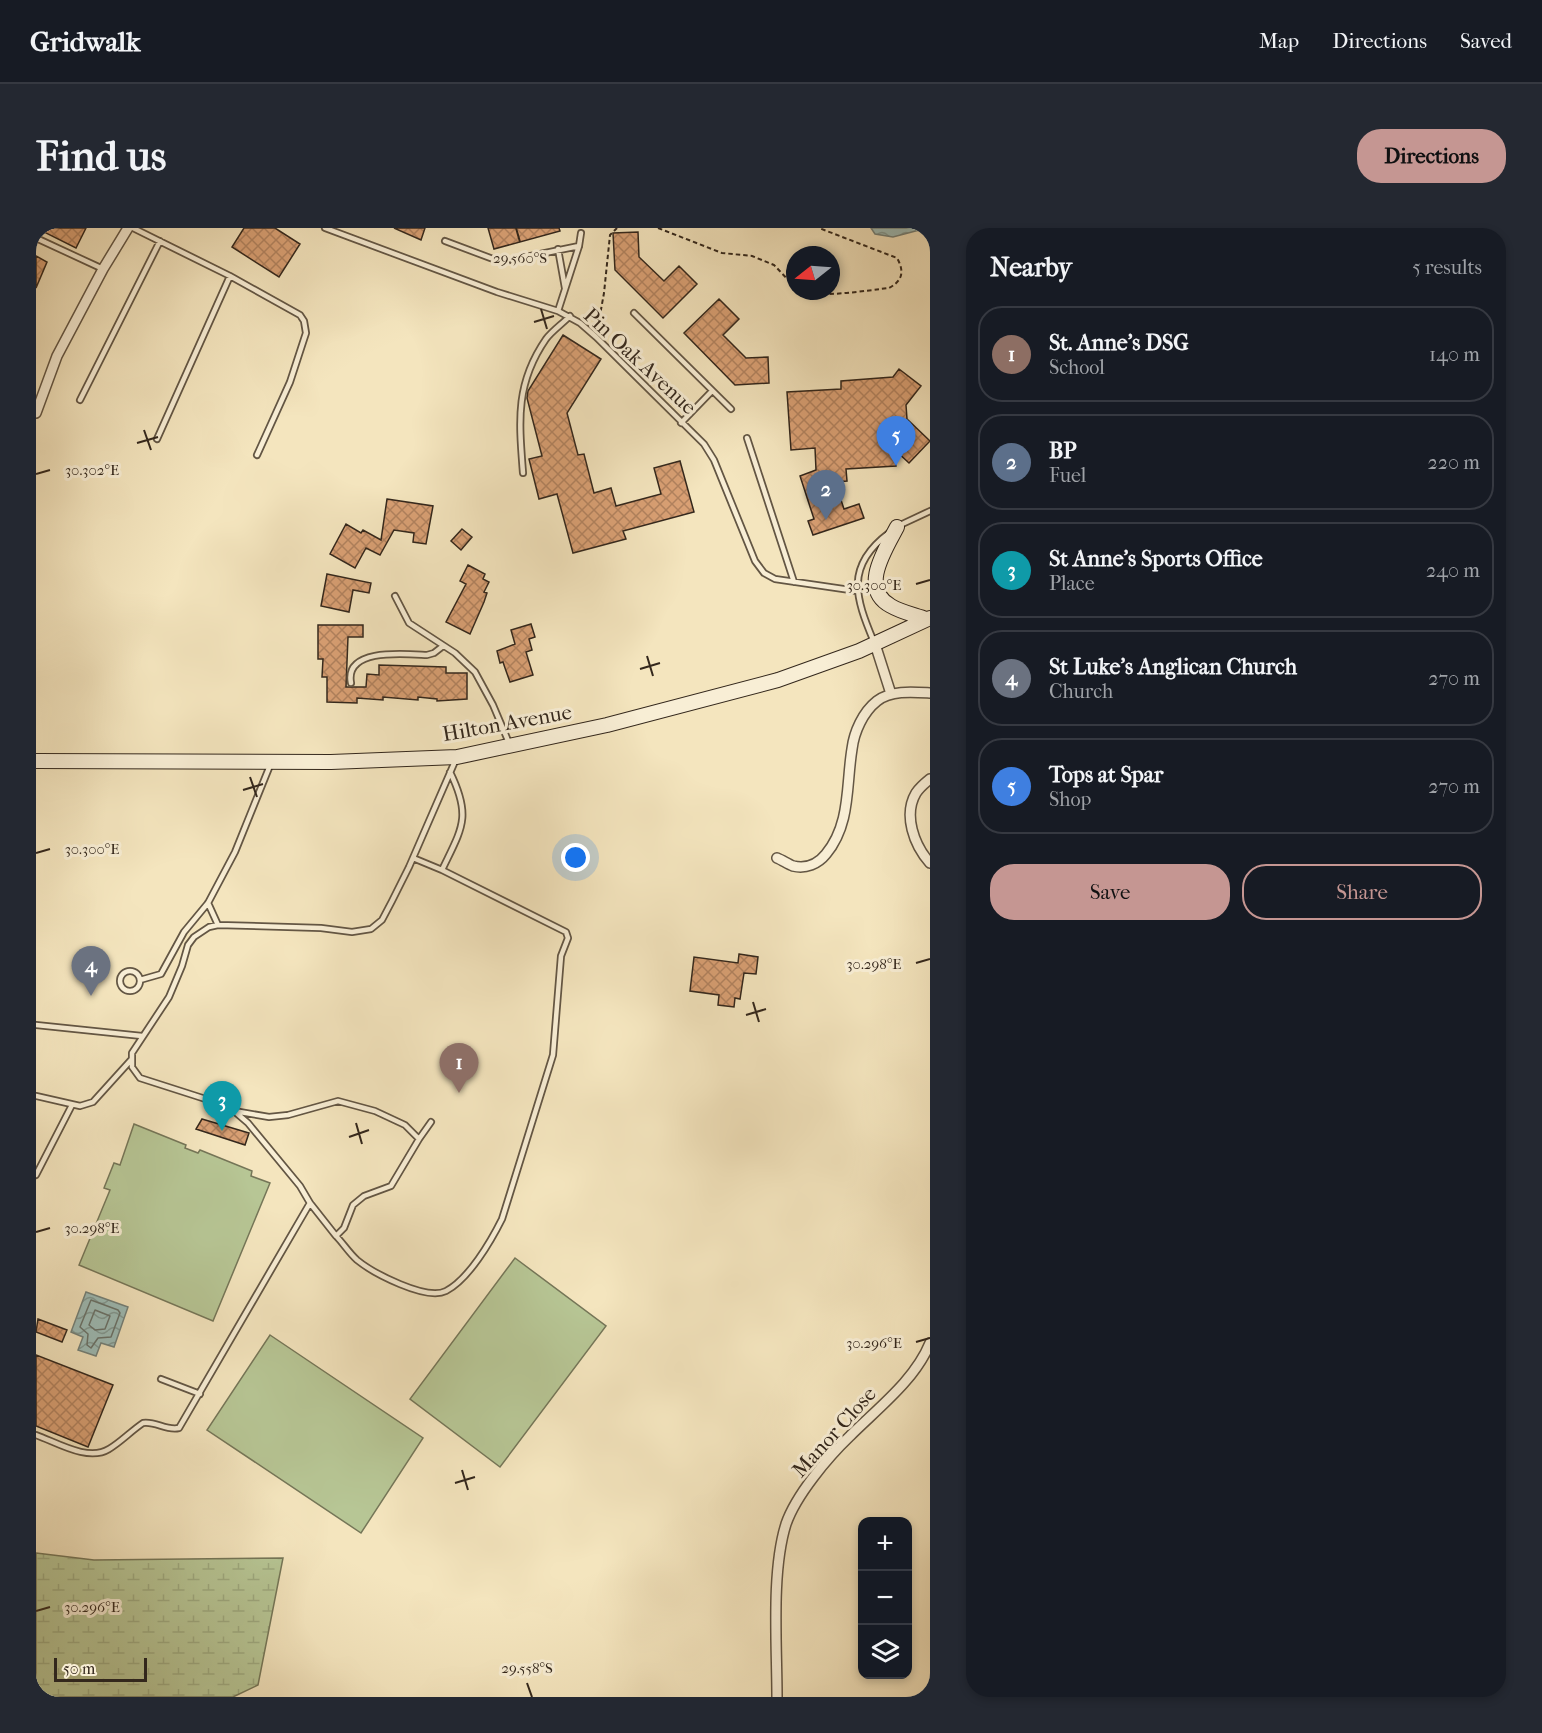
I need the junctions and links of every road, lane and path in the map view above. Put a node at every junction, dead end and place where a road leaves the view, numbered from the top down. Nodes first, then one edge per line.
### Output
1 (128, 228) edge
2 (133, 228) edge
3 (325, 228) edge
4 (617, 228) edge
5 (658, 228) edge
6 (819, 228) edge
7 (581, 233) dead end
8 (36, 238) edge
9 (160, 241) junction
10 (445, 241) dead end
11 (579, 246) junction
12 (558, 249) junction
13 (104, 268) junction
14 (230, 276) junction
15 (786, 278) edge
16 (566, 291) junction
17 (840, 292) edge
18 (558, 311) junction
19 (634, 313) dead end
20 (570, 316) junction
21 (596, 337) junction
22 (712, 391) junction
23 (80, 400) dead end
24 (731, 409) dead end
25 (36, 413) edge
26 (681, 423) junction
27 (747, 438) dead end
28 (157, 439) dead end
29 (257, 455) dead end
30 (523, 473) dead end
31 (930, 511) edge
32 (897, 527) junction
33 (794, 582) junction
34 (856, 591) junction
35 (395, 596) dead end
36 (928, 618) edge
37 (875, 644) junction
38 (443, 646) junction
39 (351, 683) dead end
40 (930, 693) edge
41 (891, 694) junction
42 (510, 746) junction
43 (457, 757) junction
44 (272, 760) junction
45 (36, 761) edge
46 (450, 772) junction
47 (930, 779) edge
48 (413, 858) junction
49 (777, 858) dead end
50 (930, 862) edge
51 (442, 870) junction
52 (208, 903) junction
53 (218, 925) junction
54 (140, 980) junction
55 (36, 1026) edge
56 (142, 1036) junction
57 (131, 1060) junction
58 (36, 1096) edge
59 (72, 1105) junction
60 (234, 1111) junction
61 (431, 1122) dead end
62 (419, 1139) junction
63 (36, 1175) edge
64 (310, 1203) junction
65 (336, 1236) junction
66 (930, 1343) edge
67 (161, 1379) dead end
68 (200, 1394) junction
69 (36, 1435) edge
70 (777, 1697) edge

1 - 13 street
2 - 9 lane
3 - 18 lane, Pin Oak Avenue
4 - 21 path
5 - 15 path
6 - 17 path
7 - 11 lane
8 - 13 lane
9 - 14 lane
9 - 23 lane
10 - 12 lane
11 - 12 lane
11 - 16 lane
12 - 16 lane
13 - 25 street
14 - 28 lane
14 - 29 lane
16 - 18 lane
18 - 20 lane, Pin Oak Avenue
19 - 22 lane
20 - 21 lane, Pin Oak Avenue
20 - 30 lane
21 - 26 lane, Pin Oak Avenue
22 - 24 lane
22 - 26 lane
26 - 33 lane, Pin Oak Avenue
27 - 33 lane
31 - 32 lane
32 - 34 lane
32 - 36 street
33 - 34 lane, Pin Oak Avenue
34 - 37 lane
35 - 38 lane
36 - 37 street, Hilton Avenue
37 - 41 street
37 - 42 street, Hilton Avenue
38 - 39 lane
38 - 42 lane
40 - 41 street
41 - 49 street
42 - 43 street, Hilton Avenue
43 - 44 street, Hilton Avenue
43 - 46 lane
44 - 45 street, Hilton Avenue
44 - 52 lane
46 - 48 lane
46 - 51 lane
47 - 50 street
48 - 51 lane
48 - 53 lane
51 - 65 lane
52 - 53 lane
52 - 54 lane
53 - 56 lane
54 - 54 lane
55 - 56 lane
56 - 57 lane
57 - 59 lane
57 - 60 lane
58 - 59 lane
59 - 63 lane
60 - 62 lane
60 - 64 lane
61 - 62 lane
62 - 65 lane
64 - 65 lane
64 - 68 lane
66 - 70 street, Manor Close
67 - 68 lane
68 - 69 lane

